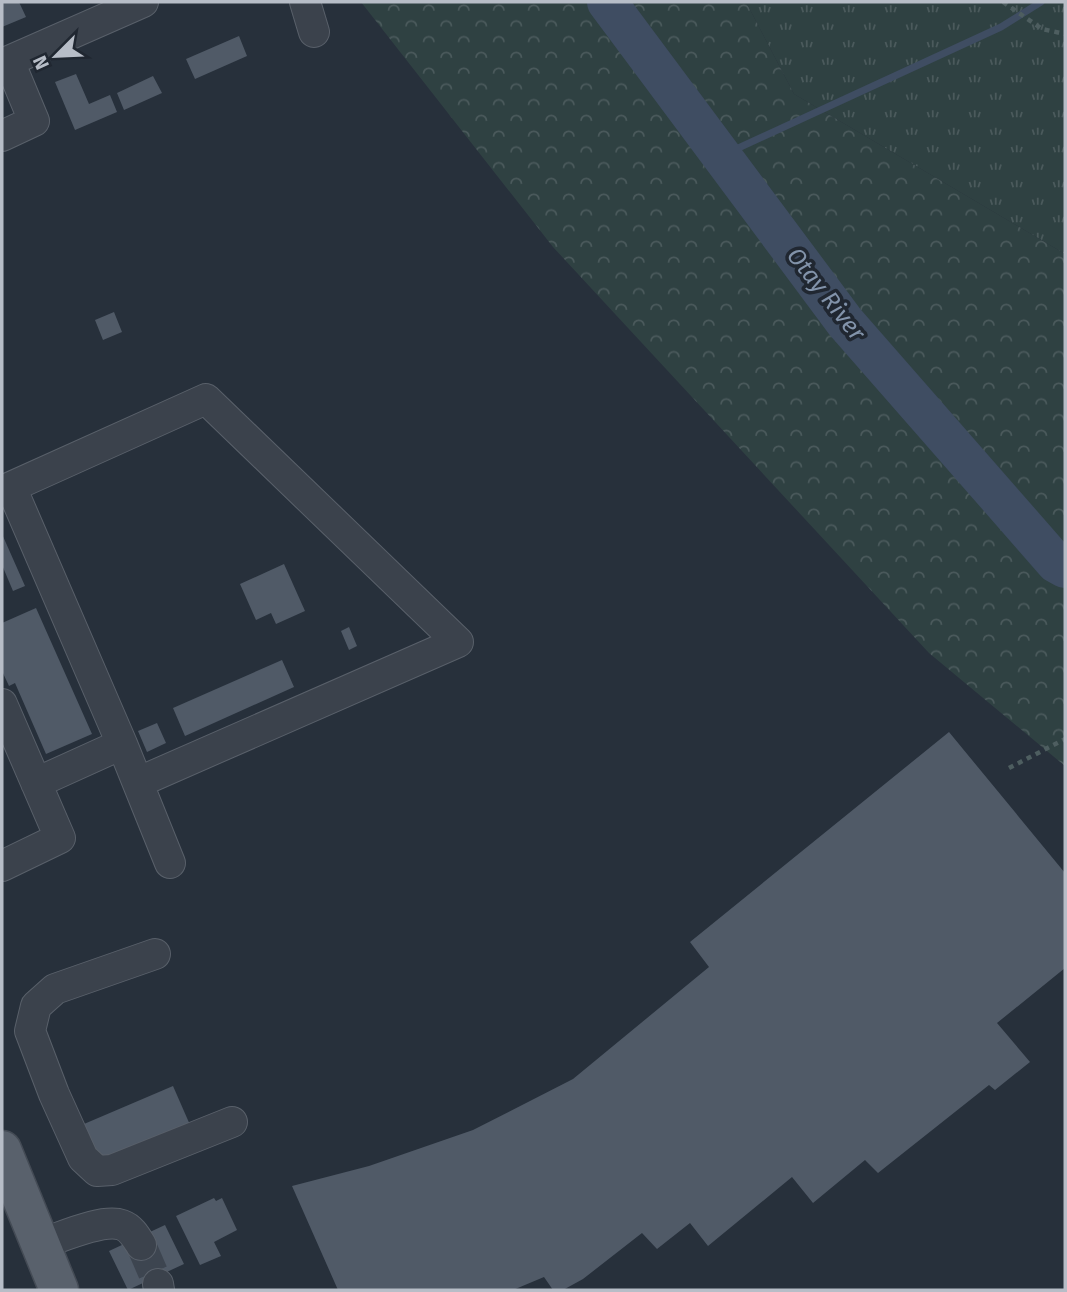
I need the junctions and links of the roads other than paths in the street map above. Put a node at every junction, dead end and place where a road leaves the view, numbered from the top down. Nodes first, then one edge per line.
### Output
1 (143, 2) edge
2 (304, 2) edge
3 (314, 32) dead end
4 (2, 136) edge
5 (6, 489) edge
6 (2, 704) edge
7 (122, 744) junction
8 (139, 782) junction
9 (36, 783) junction
10 (170, 863) dead end
11 (2, 866) edge
12 (155, 954) dead end
13 (232, 1122) dead end
14 (2, 1150) edge
15 (40, 1244) junction
16 (141, 1245) tunnel mouth
17 (59, 1290) edge

1 - 4 lane
2 - 3 lane
5 - 7 lane
5 - 8 lane
6 - 9 lane
7 - 8 lane
7 - 9 lane
8 - 10 lane
9 - 11 lane
12 - 13 lane
14 - 15 main road
15 - 16 lane
15 - 17 main road

